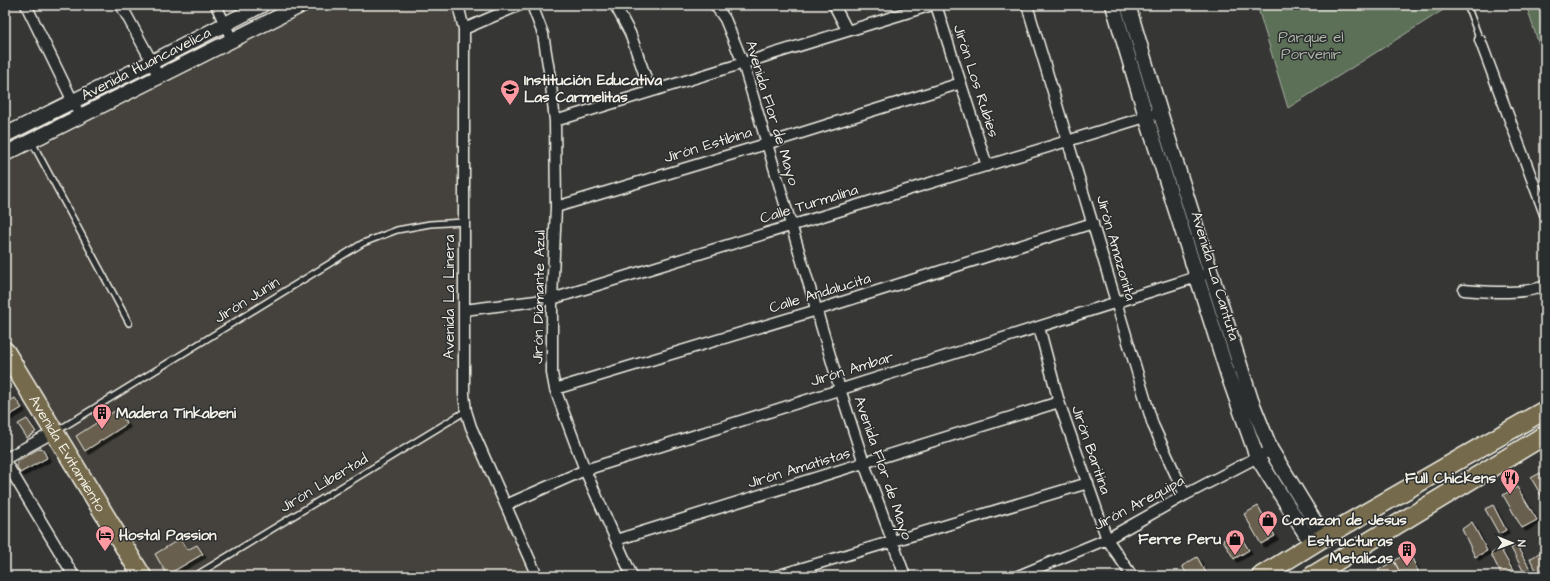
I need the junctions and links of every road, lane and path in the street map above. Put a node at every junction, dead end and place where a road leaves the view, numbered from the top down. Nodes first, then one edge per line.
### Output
1 (26, 5) edge
2 (121, 5) edge
3 (216, 5) edge
4 (262, 5) edge
5 (302, 5) edge
6 (458, 5) edge
7 (520, 5) edge
8 (532, 5) edge
9 (615, 5) edge
10 (715, 5) edge
11 (834, 5) edge
12 (932, 5) edge
13 (936, 5) edge
14 (1027, 5) edge
15 (1113, 5) edge
16 (1128, 5) edge
17 (1467, 5) edge
18 (225, 23) junction
19 (464, 29) junction
20 (847, 30) junction
21 (232, 40) junction
22 (1480, 40) joint
23 (152, 62) junction
24 (743, 63) junction
25 (158, 77) junction
26 (961, 83) junction
27 (650, 90) junction
28 (74, 101) junction
29 (1153, 114) junction
30 (80, 116) junction
31 (554, 120) junction
32 (5, 135) edge
33 (32, 140) junction
34 (1068, 141) junction
35 (766, 144) junction
36 (5, 154) edge
37 (987, 166) junction
38 (556, 207) junction
39 (1545, 214) edge
40 (464, 222) junction
41 (1093, 223) junction
42 (792, 225) junction
43 (1204, 275) junction
44 (1545, 286) edge
45 (1464, 290) dead end
46 (552, 299) junction
47 (1116, 303) junction
48 (464, 310) junction
49 (817, 310) junction
50 (129, 323) dead end
51 (1039, 326) junction
52 (5, 351) edge
53 (840, 388) junction
54 (554, 389) junction
55 (1059, 402) junction
56 (466, 410) junction
57 (1545, 410) edge
58 (54, 432) junction
59 (1545, 435) edge
60 (1271, 450) junction
61 (1257, 456) junction
62 (5, 460) edge
63 (864, 464) junction
64 (585, 470) junction
65 (1088, 483) junction
66 (1185, 495) junction
67 (506, 505) junction
68 (1107, 538) junction
69 (616, 540) junction
70 (1318, 540) junction
71 (892, 541) junction
72 (74, 576) edge
73 (142, 576) edge
74 (195, 576) edge
75 (537, 576) edge
76 (632, 576) edge
77 (776, 576) edge
78 (905, 576) edge
79 (1018, 576) edge
80 (1132, 576) edge
81 (1261, 576) edge
82 (1312, 576) edge

1 - 28 street
2 - 23 street
3 - 18 street
4 - 18 main road, Avenida Huancavelica
5 - 21 main road, Avenida Huancavelica
6 - 19 street, Avenida La Linera
7 - 19 street
8 - 31 street, Jirón Diamante Azul
9 - 27 street
10 - 24 street, Avenida Flor de Mayo
11 - 20 street
12 - 20 street
13 - 26 street, Jirón Los Rubíes
14 - 34 street, Jirón Amazonita
15 - 29 main road, Avenida La Cantuta
16 - 29 main road, Avenida La Cantuta
17 - 22 lane
18 - 21 street
18 - 23 main road, Avenida Huancavelica
19 - 40 street, Avenida La Linera
20 - 24 street
21 - 25 main road, Avenida Huancavelica
22 - 39 street
23 - 25 street
23 - 28 main road, Avenida Huancavelica
24 - 27 street
24 - 35 street, Avenida Flor de Mayo
25 - 30 main road, Avenida Huancavelica
26 - 35 street, Jirón Estibina
26 - 37 street, Jirón Los Rubíes
27 - 31 street
28 - 30 street
28 - 32 main road, Avenida Huancavelica
29 - 34 street, Calle Turmalina
29 - 43 main road, Avenida La Cantuta
30 - 33 main road, Avenida Huancavelica
31 - 38 street, Jirón Diamante Azul
33 - 36 main road, Avenida Huancavelica
33 - 50 lane
34 - 37 street, Calle Turmalina
34 - 41 street, Jirón Amazonita
35 - 38 street, Jirón Estibina
35 - 42 street, Avenida Flor de Mayo
37 - 42 street, Calle Turmalina
38 - 46 street, Jirón Diamante Azul
40 - 48 street, Avenida La Linera
40 - 58 lane, Jirón Junín
41 - 47 street, Jirón Amazonita
41 - 49 street, Calle Andalucita
42 - 46 street, Calle Turmalina
42 - 49 street, Avenida Flor de Mayo
43 - 47 street, Jirón Ambar
43 - 60 main road, Avenida La Cantuta
43 - 61 main road, Avenida La Cantuta
44 - 45 street
46 - 48 street, Calle Turmalina
46 - 54 street, Jirón Diamante Azul
47 - 51 street, Jirón Ambar
47 - 66 street, Jirón Amazonita
48 - 56 street, Avenida La Linera
49 - 53 street, Avenida Flor de Mayo
49 - 54 street, Calle Andalucita
51 - 53 street, Jirón Ambar
51 - 55 street, Jirón Baritina
52 - 58 highway, Avenida Evitamiento
53 - 63 street, Avenida Flor de Mayo
53 - 64 street, Jirón Ambar
54 - 64 street, Jirón Diamante Azul
55 - 63 street, Jirón Amatistas
55 - 65 street, Jirón Baritina
56 - 67 street, Avenida La Linera
56 - 74 lane, Jirón Libertad
57 - 70 highway
58 - 62 street
58 - 73 highway, Avenida Evitamiento
59 - 82 highway
60 - 61 street, Jirón Arequipa
60 - 70 main road, Avenida La Cantuta
61 - 66 street, Jirón Arequipa
61 - 70 main road, Avenida La Cantuta
62 - 72 street
63 - 69 street, Jirón Amatistas
63 - 71 street, Avenida Flor de Mayo
64 - 67 street, Jirón Ambar
64 - 69 street, Jirón Diamante Azul
65 - 68 street, Jirón Baritina
65 - 71 street
66 - 68 street, Jirón Arequipa
67 - 75 street, Avenida La Linera
68 - 79 street, Jirón Arequipa
68 - 80 street, Jirón Baritina
69 - 76 street, Jirón Diamante Azul
70 - 81 highway
71 - 77 street
71 - 78 street, Avenida Flor de Mayo

